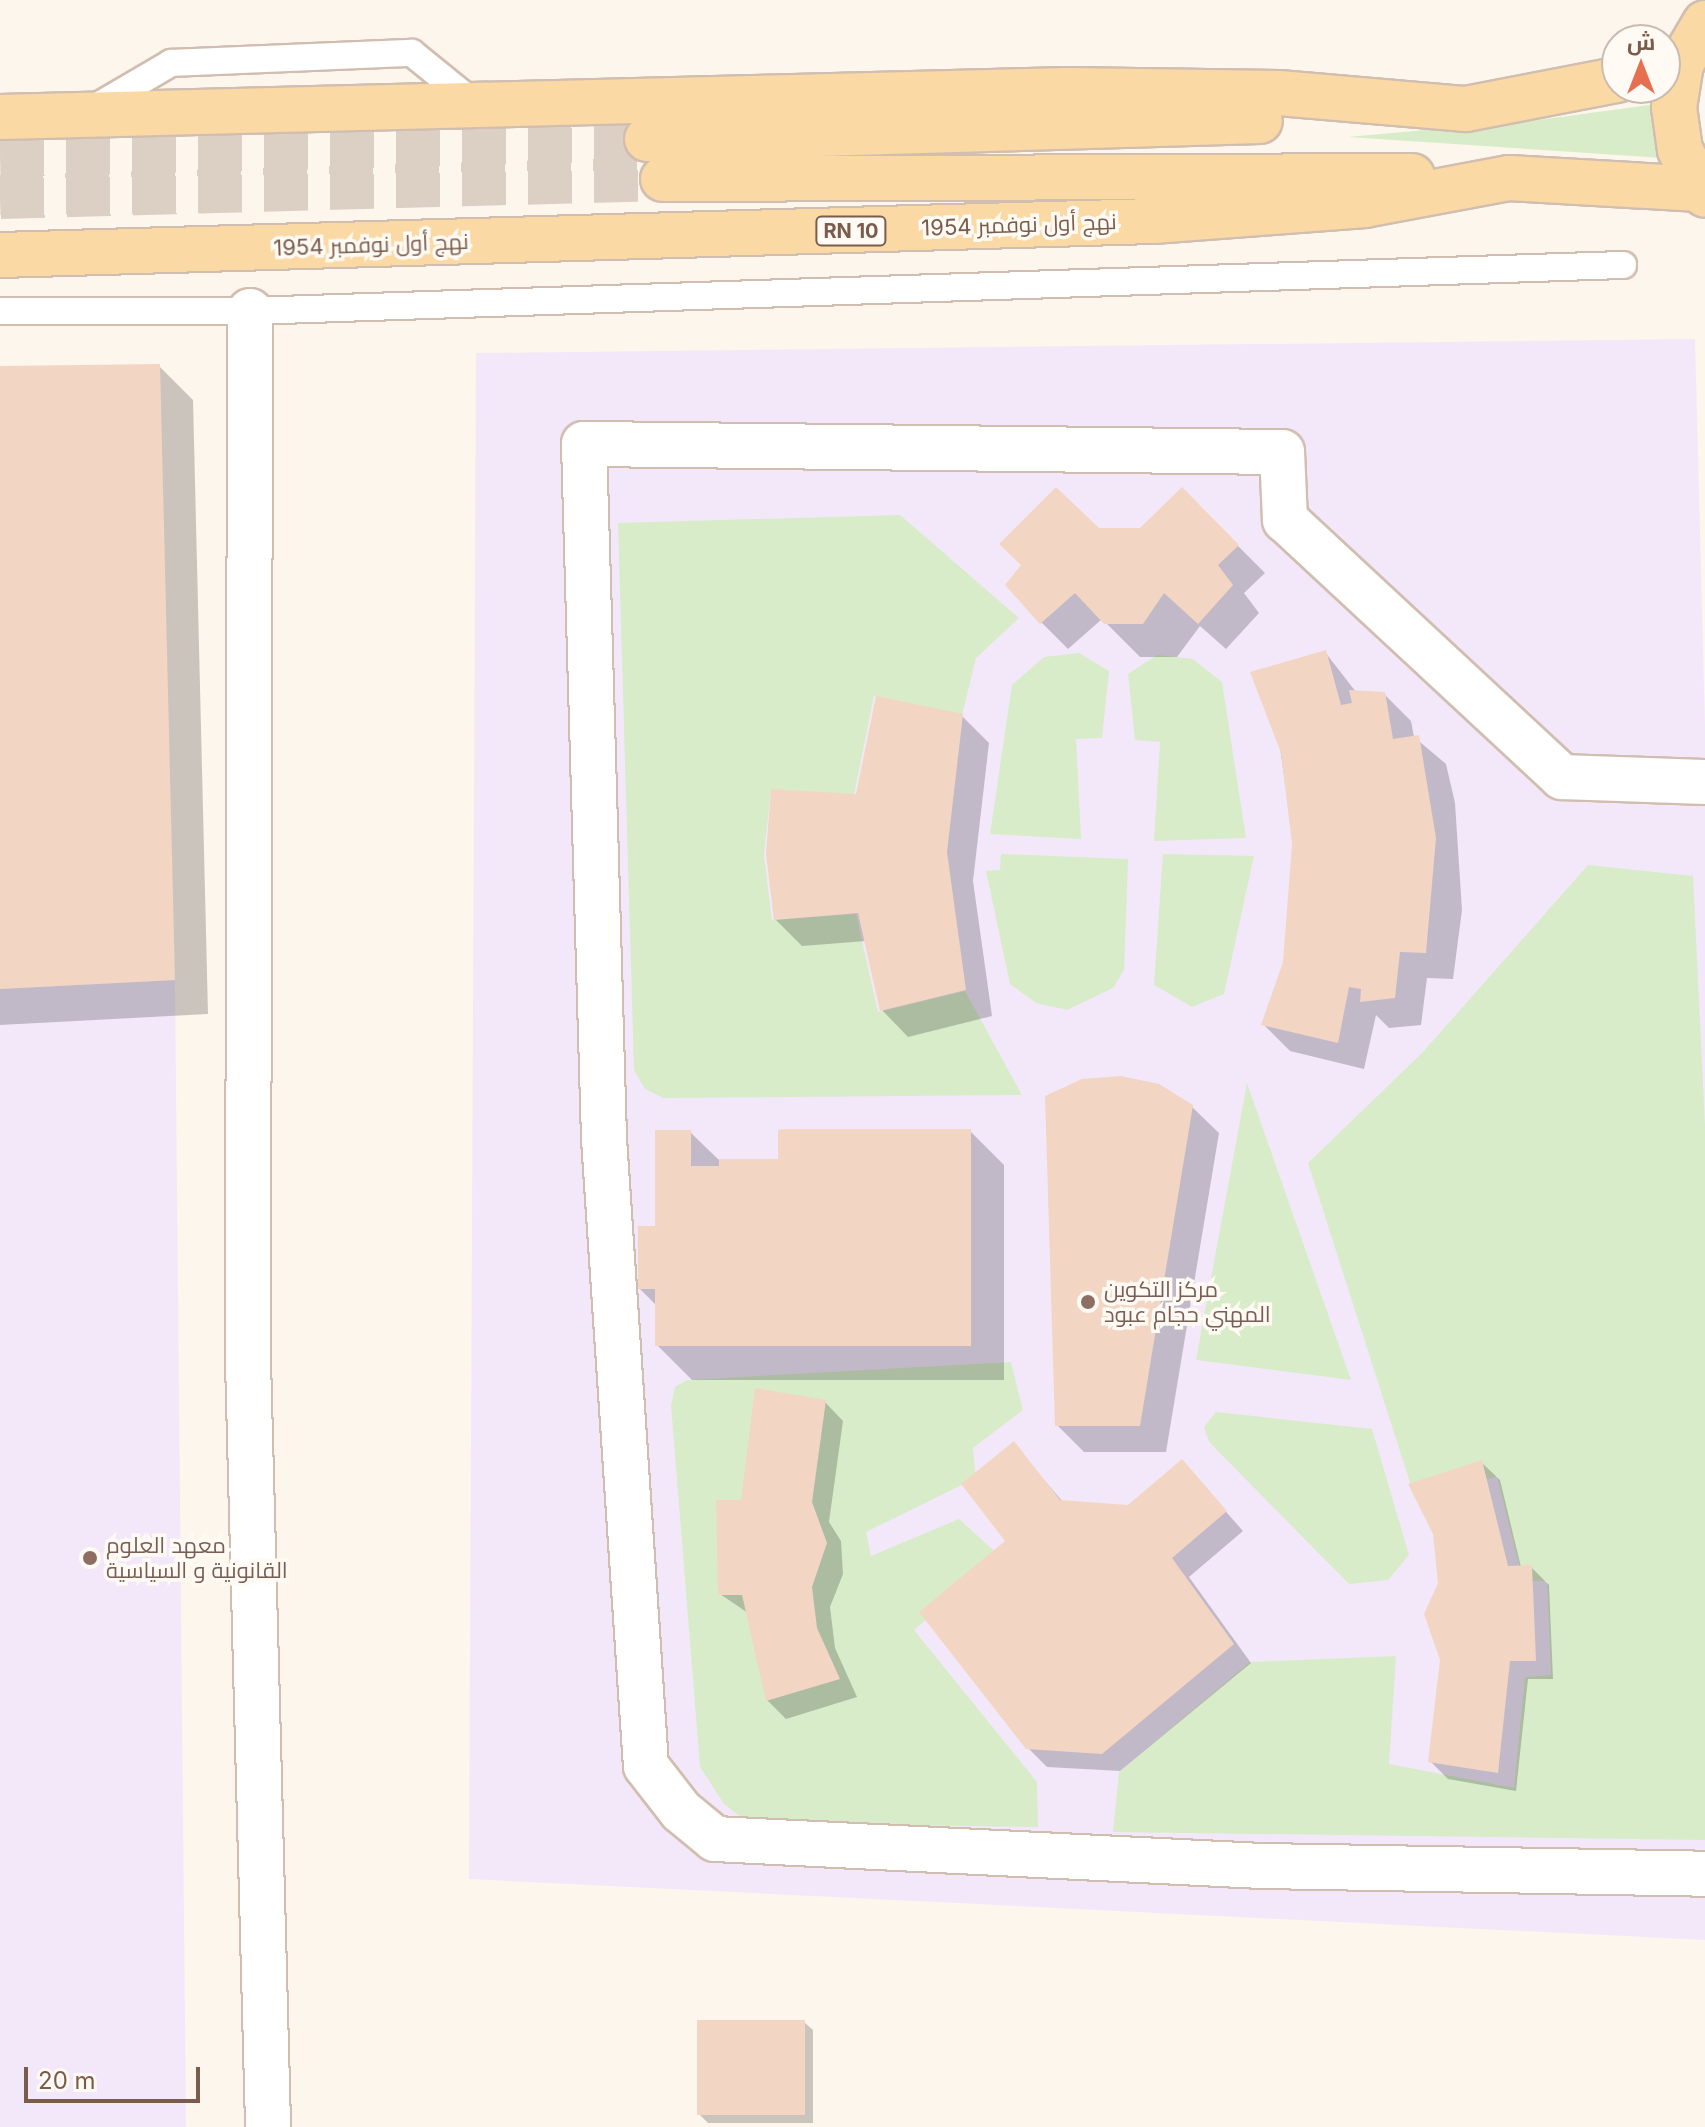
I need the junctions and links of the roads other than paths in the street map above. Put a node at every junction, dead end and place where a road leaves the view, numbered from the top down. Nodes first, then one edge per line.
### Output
1 (1704, 24) edge
2 (1681, 41) edge
3 (1601, 83) edge
4 (1466, 109) junction
5 (0, 117) edge
6 (647, 139) tunnel mouth
7 (1509, 178) junction
8 (663, 179) tunnel mouth
9 (1702, 192) edge
10 (0, 255) edge
11 (1623, 265) dead end
12 (0, 311) edge
13 (250, 311) junction
14 (1705, 782) edge
15 (1705, 1874) edge
16 (268, 2127) edge

1 - 2 main road
1 - 9 main road
3 - 4 main road
4 - 5 main road
4 - 6 main road
7 - 8 main road, RN 10
7 - 9 main road, نهج أول نوفمبر 1954 / RN 10
7 - 10 main road, نهج أول نوفمبر 1954 / RN 10
11 - 13 lane
12 - 13 lane
13 - 16 street
14 - 15 street

